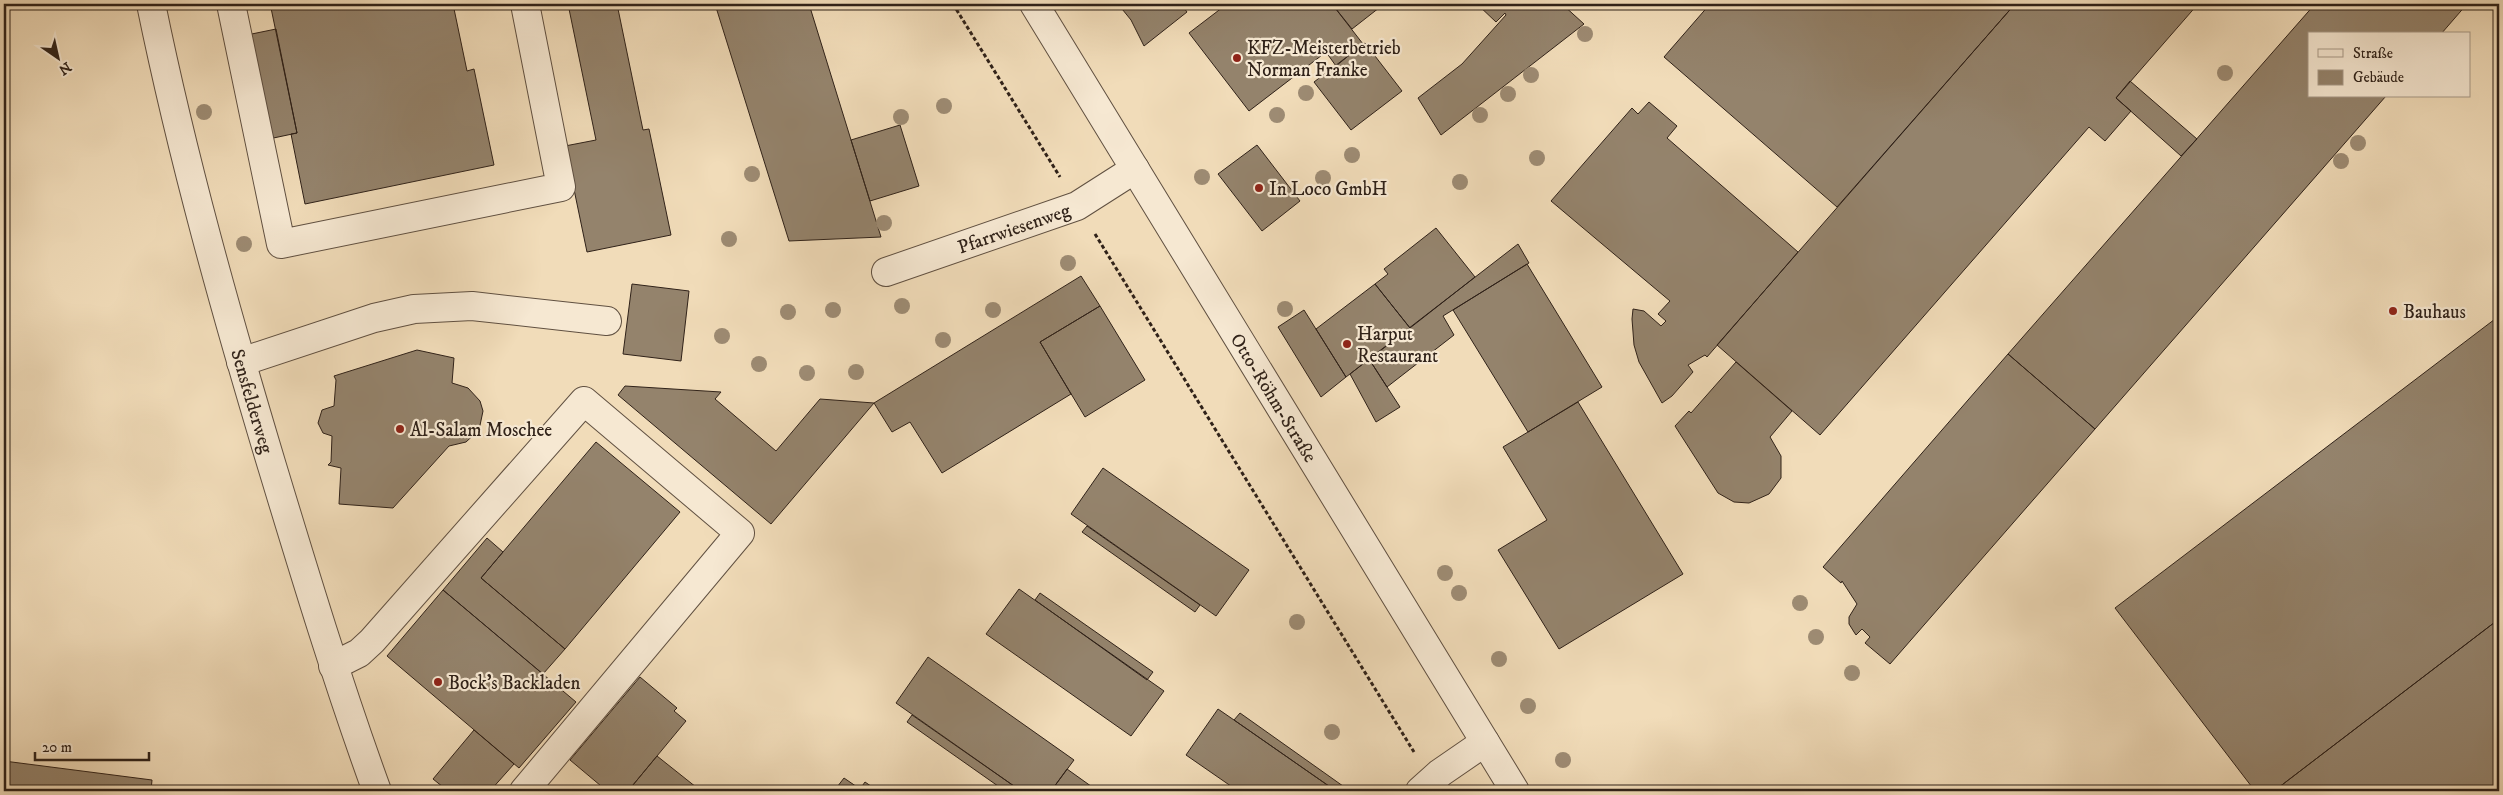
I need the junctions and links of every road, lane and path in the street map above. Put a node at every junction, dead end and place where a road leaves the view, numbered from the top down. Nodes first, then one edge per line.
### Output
1 (150, 4) edge
2 (231, 4) edge
3 (525, 4) edge
4 (953, 4) edge
5 (1034, 4) edge
6 (1135, 169) junction
7 (1077, 206) junction
8 (886, 272) dead end
9 (607, 321) dead end
10 (241, 362) junction
11 (333, 666) junction
12 (1485, 742) junction
13 (1425, 786) edge
14 (377, 791) edge
15 (524, 791) edge
16 (1515, 791) edge

1 - 10 street, Sensfelderweg
2 - 3 street
4 - 7 path
5 - 6 street, Otto-Röhm-Straße
6 - 7 street, Pfarrwiesenweg
6 - 12 street, Otto-Röhm-Straße
7 - 8 street, Pfarrwiesenweg
7 - 13 path
9 - 10 street
10 - 11 street, Sensfelderweg
11 - 14 street, Sensfelderweg
11 - 15 street
12 - 13 street
12 - 16 street, Otto-Röhm-Straße

